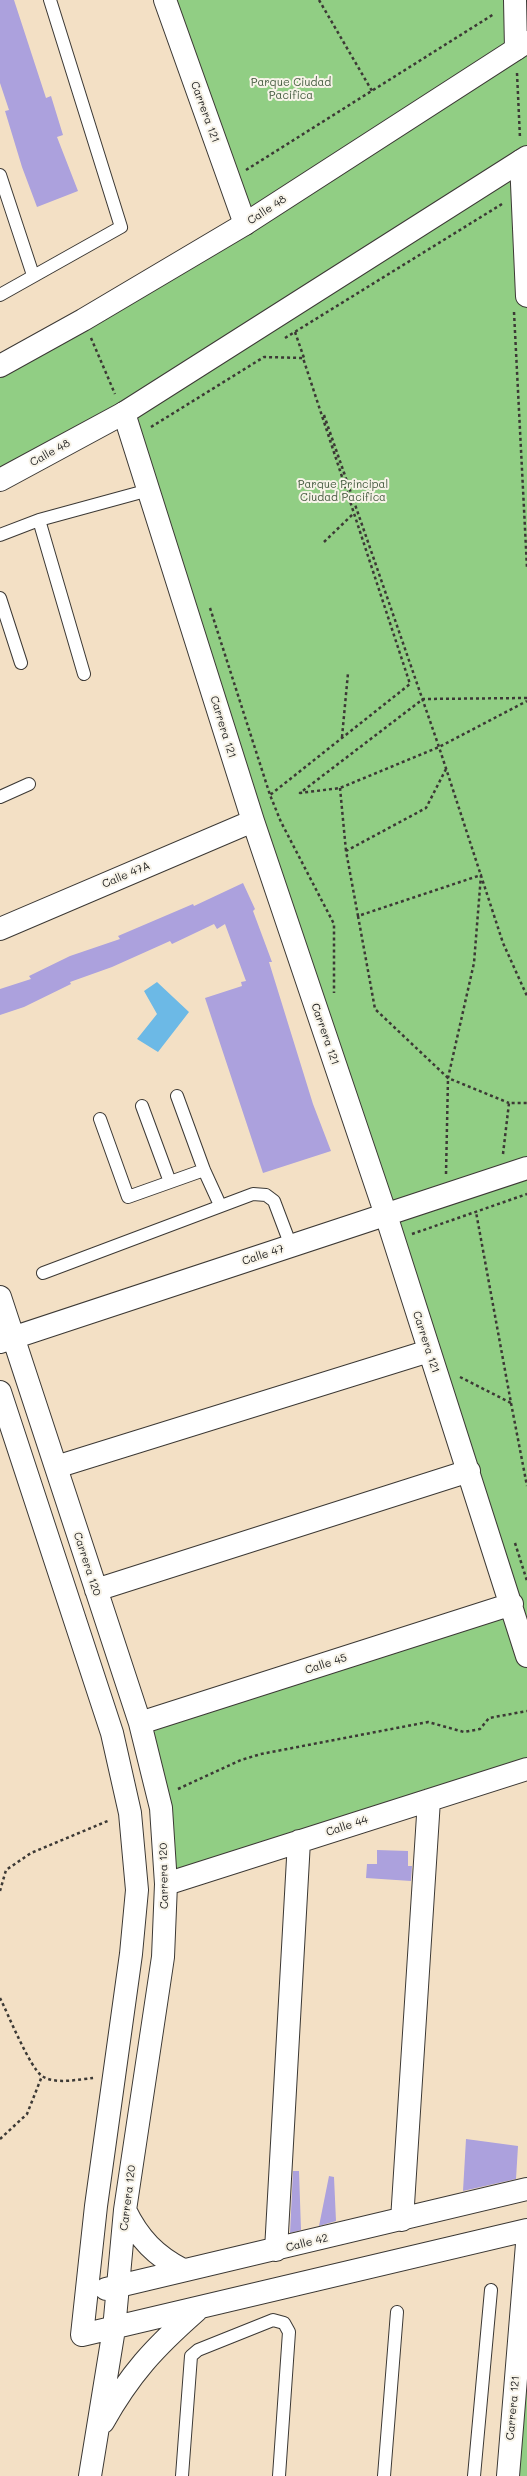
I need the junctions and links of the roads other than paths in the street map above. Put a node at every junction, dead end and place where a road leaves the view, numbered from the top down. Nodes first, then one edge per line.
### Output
1 (50, 0) edge
2 (166, 0) edge
3 (507, 5) edge
4 (522, 46) edge
5 (524, 159) edge
6 (0, 175) edge
7 (245, 224) junction
8 (33, 275) junction
9 (0, 295) edge
10 (520, 303) edge
11 (0, 366) edge
12 (124, 413) junction
13 (0, 480) edge
14 (149, 490) junction
15 (39, 520) junction
16 (0, 535) edge
17 (0, 598) edge
18 (21, 663) dead end
19 (84, 674) dead end
20 (29, 784) dead end
21 (0, 797) edge
22 (253, 821) junction
23 (0, 928) edge
24 (177, 1096) dead end
25 (142, 1106) dead end
26 (100, 1119) dead end
27 (527, 1168) edge
28 (204, 1170) junction
29 (170, 1182) junction
30 (220, 1205) junction
31 (396, 1211) junction
32 (291, 1246) junction
33 (42, 1273) dead end
34 (0, 1297) edge
35 (7, 1340) edge
36 (429, 1351) junction
37 (0, 1392) edge
38 (56, 1467) junction
39 (469, 1472) junction
40 (96, 1590) junction
41 (512, 1604) junction
42 (527, 1656) edge
43 (140, 1723) junction
44 (527, 1769) edge
45 (429, 1800) junction
46 (299, 1841) junction
47 (166, 1884) junction
48 (527, 2189) edge
49 (125, 2210) junction
50 (402, 2220) junction
51 (527, 2230) edge
52 (527, 2244) edge
53 (276, 2250) junction
54 (183, 2270) junction
55 (119, 2286) junction
56 (491, 2290) dead end
57 (87, 2294) junction
58 (198, 2309) junction
59 (397, 2312) dead end
60 (114, 2329) junction
61 (95, 2436) junction
62 (90, 2476) edge
63 (182, 2476) edge
64 (280, 2476) edge
65 (384, 2476) edge
66 (474, 2476) edge
67 (508, 2476) edge

1 - 8 lane
2 - 7 street, Carrera 121
3 - 4 street
4 - 7 street, Calle 48
5 - 10 street
5 - 12 street, Calle 48
6 - 8 lane
7 - 11 street, Calle 48
8 - 9 lane
12 - 13 street, Calle 48
12 - 14 street, Carrera 121
14 - 15 lane
14 - 22 street, Carrera 121
15 - 16 lane
15 - 19 lane
17 - 18 lane
20 - 21 lane
22 - 23 street, Calle 47A
22 - 31 street, Carrera 121
24 - 28 lane
25 - 29 lane
26 - 29 lane
27 - 31 street, Calle 47
28 - 29 lane
28 - 30 lane
30 - 32 lane
30 - 33 lane
31 - 32 street, Calle 47
31 - 36 street, Carrera 121
32 - 35 street, Calle 47
34 - 35 street, Carrera 120
35 - 38 street, Carrera 120
36 - 38 street
36 - 39 street, Carrera 121
37 - 57 street
38 - 40 street, Carrera 120
39 - 40 street
39 - 41 street, Carrera 121
40 - 43 street, Carrera 120
41 - 42 street, Carrera 121
41 - 43 street, Calle 45
43 - 47 street, Carrera 120
44 - 45 street, Calle 44
45 - 46 street, Calle 44
45 - 50 street
46 - 47 street, Calle 44
46 - 53 street
47 - 49 street, Carrera 120
48 - 50 street, Calle 42
49 - 54 street
49 - 55 street, Carrera 120
50 - 53 street, Calle 42
51 - 58 street
52 - 67 street, Carrera 121
53 - 54 street, Calle 42
54 - 55 street, Calle 42
55 - 57 street, Calle 42
55 - 60 street, Carrera 120
56 - 66 lane
57 - 60 street
58 - 60 street
58 - 61 street
59 - 65 lane
60 - 61 street, Carrera 120
61 - 62 street, Carrera 120
63 - 64 lane

